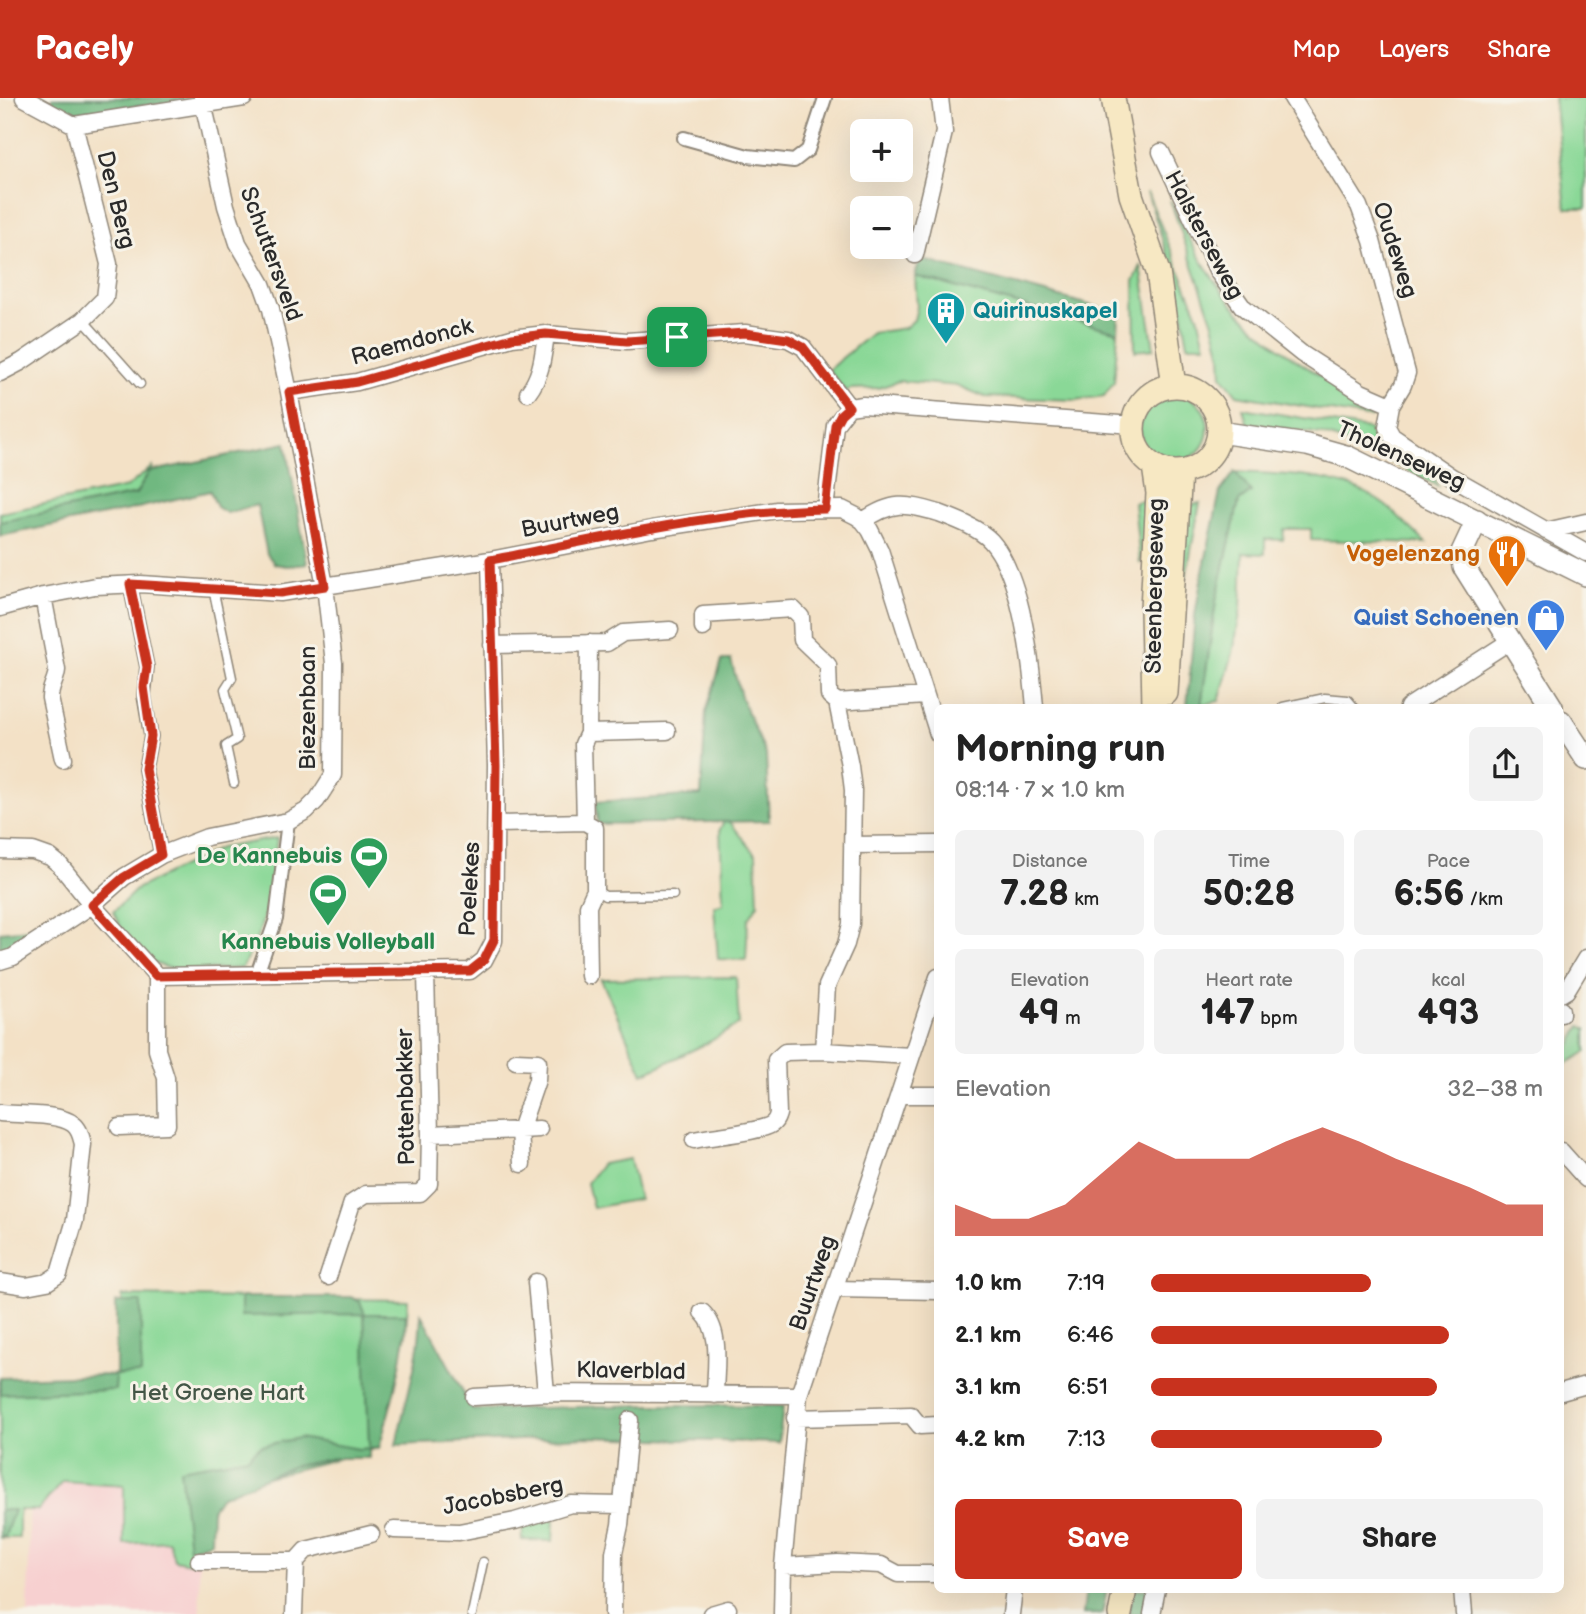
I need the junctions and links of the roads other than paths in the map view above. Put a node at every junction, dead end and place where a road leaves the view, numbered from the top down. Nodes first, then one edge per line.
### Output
1 (23, 98) edge
2 (244, 98) edge
3 (825, 98) edge
4 (940, 98) edge
5 (1113, 98) edge
6 (1292, 98) edge
7 (202, 101) edge
8 (74, 125) junction
9 (684, 138) dead end
10 (1161, 152) dead end
11 (915, 255) dead end
12 (83, 320) junction
13 (546, 334) junction
14 (0, 373) edge
15 (140, 384) dead end
16 (1174, 386) junction
17 (289, 392) junction
18 (528, 393) dead end
19 (1391, 405) junction
20 (849, 407) junction
21 (1133, 425) junction
22 (1387, 427) joint
23 (1219, 432) junction
24 (1154, 466) junction
25 (1180, 472) junction
26 (1488, 499) junction
27 (825, 509) junction
28 (1477, 520) junction
29 (863, 522) junction
30 (1586, 522) edge
31 (1546, 531) junction
32 (1586, 553) edge
33 (490, 560) junction
34 (1586, 575) edge
35 (130, 584) junction
36 (325, 586) junction
37 (213, 587) junction
38 (43, 596) junction
39 (0, 608) edge
40 (703, 628) dead end
41 (670, 630) dead end
42 (1510, 641) junction
43 (589, 643) junction
44 (492, 645) junction
45 (925, 695) junction
46 (837, 702) junction
47 (1035, 704) edge
48 (1154, 704) edge
49 (1166, 704) edge
50 (1297, 704) edge
51 (1351, 704) edge
52 (1413, 704) edge
53 (1550, 704) edge
54 (934, 722) edge
55 (1564, 725) edge
56 (667, 731) dead end
57 (588, 733) junction
58 (1586, 758) edge
59 (63, 759) dead end
60 (234, 783) dead end
61 (288, 821) junction
62 (585, 822) junction
63 (496, 824) junction
64 (934, 844) edge
65 (852, 845) junction
66 (0, 850) edge
67 (161, 855) junction
68 (595, 890) junction
69 (673, 895) dead end
70 (92, 905) junction
71 (1586, 958) edge
72 (0, 961) edge
73 (426, 973) junction
74 (257, 974) junction
75 (156, 976) junction
76 (589, 976) dead end
77 (934, 989) edge
78 (1564, 993) edge
79 (823, 1051) junction
80 (911, 1056) junction
81 (516, 1061) dead end
82 (899, 1095) junction
83 (934, 1095) edge
84 (0, 1113) edge
85 (119, 1127) dead end
86 (539, 1129) dead end
87 (520, 1130) junction
88 (430, 1134) junction
89 (694, 1140) dead end
90 (1564, 1154) edge
91 (522, 1164) dead end
92 (1586, 1179) edge
93 (328, 1277) dead end
94 (0, 1282) edge
95 (536, 1282) dead end
96 (835, 1289) junction
97 (934, 1291) edge
98 (702, 1312) dead end
99 (1586, 1385) edge
100 (1564, 1391) edge
101 (546, 1393) junction
102 (715, 1395) junction
103 (799, 1395) junction
104 (474, 1397) dead end
105 (795, 1418) junction
106 (630, 1420) dead end
107 (934, 1426) edge
108 (621, 1505) junction
109 (394, 1530) dead end
110 (371, 1534) dead end
111 (199, 1561) dead end
112 (296, 1561) junction
113 (483, 1562) dead end
114 (783, 1566) junction
115 (934, 1574) edge
116 (1014, 1593) edge
117 (1124, 1593) edge
118 (1156, 1593) edge
119 (1462, 1593) edge
120 (728, 1609) dead end
121 (294, 1614) edge
122 (472, 1614) edge
123 (613, 1614) edge
124 (710, 1614) edge
125 (782, 1614) edge
126 (1011, 1614) edge
127 (1120, 1614) edge
128 (1152, 1614) edge
129 (1464, 1614) edge

1 - 8 street
2 - 7 street, Den Berg
3 - 9 street
4 - 11 street
5 - 16 main road, Halsterseweg
6 - 19 street, Oudeweg
7 - 8 street, Den Berg
7 - 17 street, Schuttersveld
8 - 12 street, Den Berg
10 - 19 street, Halsterseweg
12 - 14 street, Den Berg
12 - 15 lane
13 - 17 street, Raemdonck
13 - 18 street
13 - 20 street, Raemdonck
16 - 21 main road
16 - 23 main road
17 - 36 street, Schuttersveld
19 - 22 street, Oudeweg
20 - 21 street
20 - 27 street
21 - 24 main road
22 - 26 street, Tholenseweg
23 - 25 main road
23 - 28 street, Tholenseweg
24 - 25 main road
24 - 48 main road, Steenbergseweg
25 - 49 main road, Steenbergseweg
26 - 28 street, Tholenseweg
26 - 31 street, Tholenseweg
27 - 29 street, Buurtweg
27 - 33 street, Buurtweg
28 - 34 street, Tholenseweg
28 - 42 street
29 - 45 street
29 - 47 street
30 - 31 street
31 - 32 street, Tholenseweg
33 - 36 street, Buurtweg
33 - 44 street, Poelekes
35 - 37 street, Buurtweg
35 - 38 street, Buurtweg
35 - 67 street
36 - 37 street, Buurtweg
36 - 61 street, Biezenbaan
37 - 60 lane
38 - 39 street, Buurtweg
38 - 59 street
40 - 46 street
41 - 43 street
42 - 52 street
42 - 53 street
43 - 44 street
43 - 57 street
44 - 63 street, Poelekes
45 - 46 street
45 - 54 street
46 - 65 street
50 - 51 lane
55 - 58 street
56 - 57 street
57 - 62 street
61 - 67 street, Biezenbaan
61 - 74 street
62 - 63 street
62 - 68 street
63 - 73 street, Poelekes
64 - 65 street
65 - 79 street
66 - 70 street
67 - 70 street, Biezenbaan
68 - 69 lane
68 - 76 street
70 - 72 street, Biezenbaan
70 - 75 street
71 - 78 street
73 - 74 street, Poelekes
73 - 88 street, Pottenbakker
74 - 75 street, Poelekes
75 - 85 street
77 - 80 street, Buurtweg
79 - 80 street
79 - 89 street
80 - 82 street, Buurtweg
81 - 87 street
82 - 83 street
82 - 96 street, Buurtweg
84 - 94 street
86 - 87 street
87 - 88 street
87 - 91 street
88 - 93 street, Pottenbakker
90 - 92 street
95 - 101 street, Klaverblad
96 - 97 street
96 - 103 street, Buurtweg
98 - 102 street, Klaverblad
99 - 100 street
101 - 102 street, Klaverblad
101 - 104 street, Klaverblad
102 - 103 street, Klaverblad
103 - 105 street, Buurtweg
105 - 107 street
105 - 114 street, Buurtweg
106 - 108 street
108 - 109 street, Jacobsberg
108 - 123 street
110 - 112 street
111 - 112 street
112 - 121 street
113 - 122 lane
114 - 115 street
114 - 125 street, Buurtweg
116 - 126 street
117 - 127 main road
118 - 128 street
119 - 129 street
120 - 124 street

